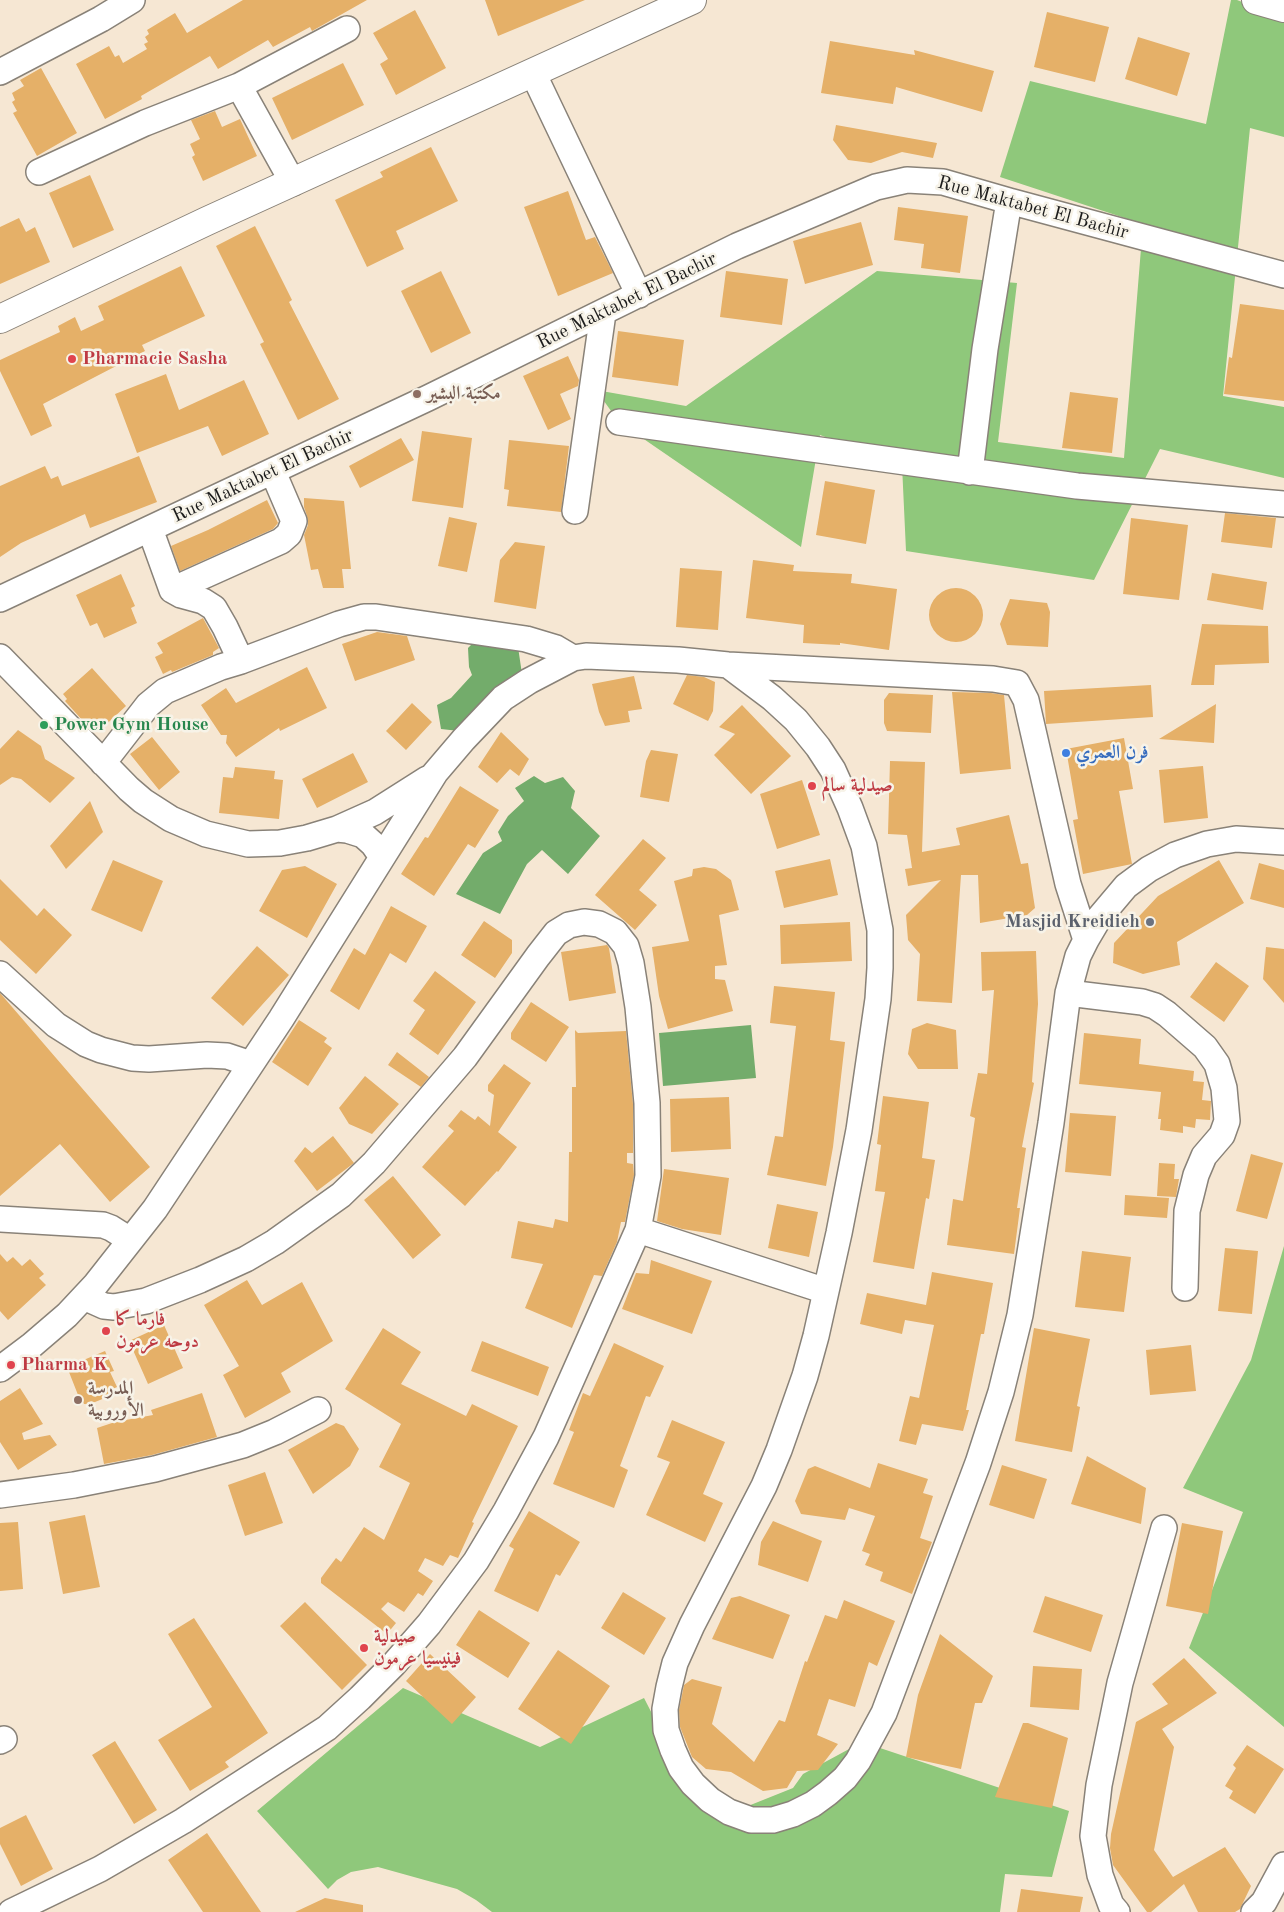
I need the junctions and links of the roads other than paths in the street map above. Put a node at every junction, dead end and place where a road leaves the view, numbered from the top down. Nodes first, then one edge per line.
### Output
1 (132, 0) edge
2 (692, 0) edge
3 (1256, 0) edge
4 (1284, 8) edge
5 (347, 29) dead end
6 (0, 72) edge
7 (533, 73) junction
8 (240, 86) junction
9 (39, 172) dead end
10 (293, 183) junction
11 (1009, 202) junction
12 (1284, 275) edge
13 (639, 295) junction
14 (603, 313) junction
15 (0, 319) edge
16 (619, 422) dead end
17 (273, 472) junction
18 (970, 472) junction
19 (1284, 504) edge
20 (575, 511) dead end
21 (150, 529) junction
22 (172, 590) junction
23 (0, 599) edge
24 (0, 658) edge
25 (573, 658) junction
26 (241, 661) junction
27 (728, 665) junction
28 (103, 763) junction
29 (435, 773) junction
30 (337, 829) junction
31 (1284, 842) edge
32 (382, 857) junction
33 (1086, 940) junction
34 (0, 974) edge
35 (1068, 993) junction
36 (250, 1064) junction
37 (0, 1219) edge
38 (638, 1230) junction
39 (130, 1240) junction
40 (1185, 1288) dead end
41 (826, 1291) junction
42 (84, 1297) junction
43 (0, 1369) edge
44 (318, 1410) dead end
45 (0, 1495) edge
46 (1164, 1528) dead end
47 (1284, 1865) edge
48 (11, 1912) edge
49 (1117, 1912) edge
50 (1254, 1912) edge

1 - 6 street
2 - 7 main road
3 - 4 main road
5 - 8 street
7 - 10 main road
7 - 13 street
8 - 9 street
8 - 10 street
10 - 15 main road
11 - 12 street, Rue Maktabet El Bachir
11 - 13 street, Rue Maktabet El Bachir
11 - 18 street
13 - 14 street, Rue Maktabet El Bachir
14 - 17 street, Rue Maktabet El Bachir
14 - 20 street
16 - 18 street
17 - 21 street, Rue Maktabet El Bachir
17 - 22 street
18 - 19 street
21 - 22 street
21 - 23 street, Rue Maktabet El Bachir
22 - 26 street
24 - 28 street
25 - 26 street
25 - 27 street
25 - 29 street
26 - 28 street
27 - 33 street
27 - 41 street
28 - 30 street
29 - 30 street
29 - 32 street
30 - 32 street
31 - 33 street
32 - 36 street
33 - 35 street
34 - 36 street
35 - 40 street
35 - 41 street
36 - 39 street
37 - 39 street
38 - 41 street
38 - 42 street
38 - 48 street
39 - 42 street
42 - 43 street
44 - 45 street
46 - 49 street
47 - 50 street

